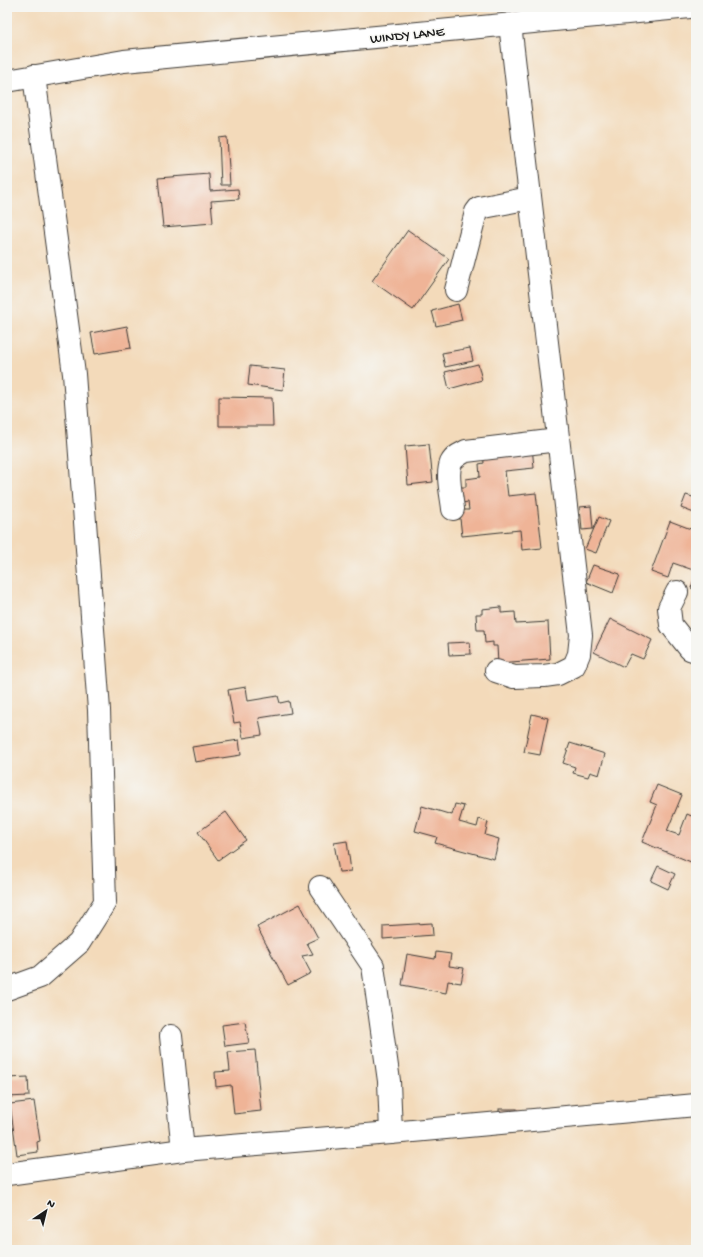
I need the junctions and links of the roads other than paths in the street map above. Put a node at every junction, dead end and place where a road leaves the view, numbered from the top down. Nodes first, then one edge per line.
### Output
1 (690, 7) edge
2 (510, 24) junction
3 (34, 76) junction
4 (7, 80) edge
5 (530, 198) junction
6 (456, 290) dead end
7 (558, 440) junction
8 (453, 509) dead end
9 (677, 592) dead end
10 (696, 650) edge
11 (496, 671) dead end
12 (320, 887) dead end
13 (7, 989) edge
14 (171, 1036) dead end
15 (696, 1105) edge
16 (391, 1133) junction
17 (183, 1150) junction
18 (7, 1174) edge

1 - 2 street, WINDY LANE
2 - 3 street, WINDY LANE
2 - 5 street
3 - 4 street, WINDY LANE
3 - 13 street
5 - 6 street
5 - 7 street
7 - 8 street
7 - 11 street
9 - 10 street
12 - 16 street
14 - 17 street
15 - 16 street
16 - 17 street
17 - 18 street

